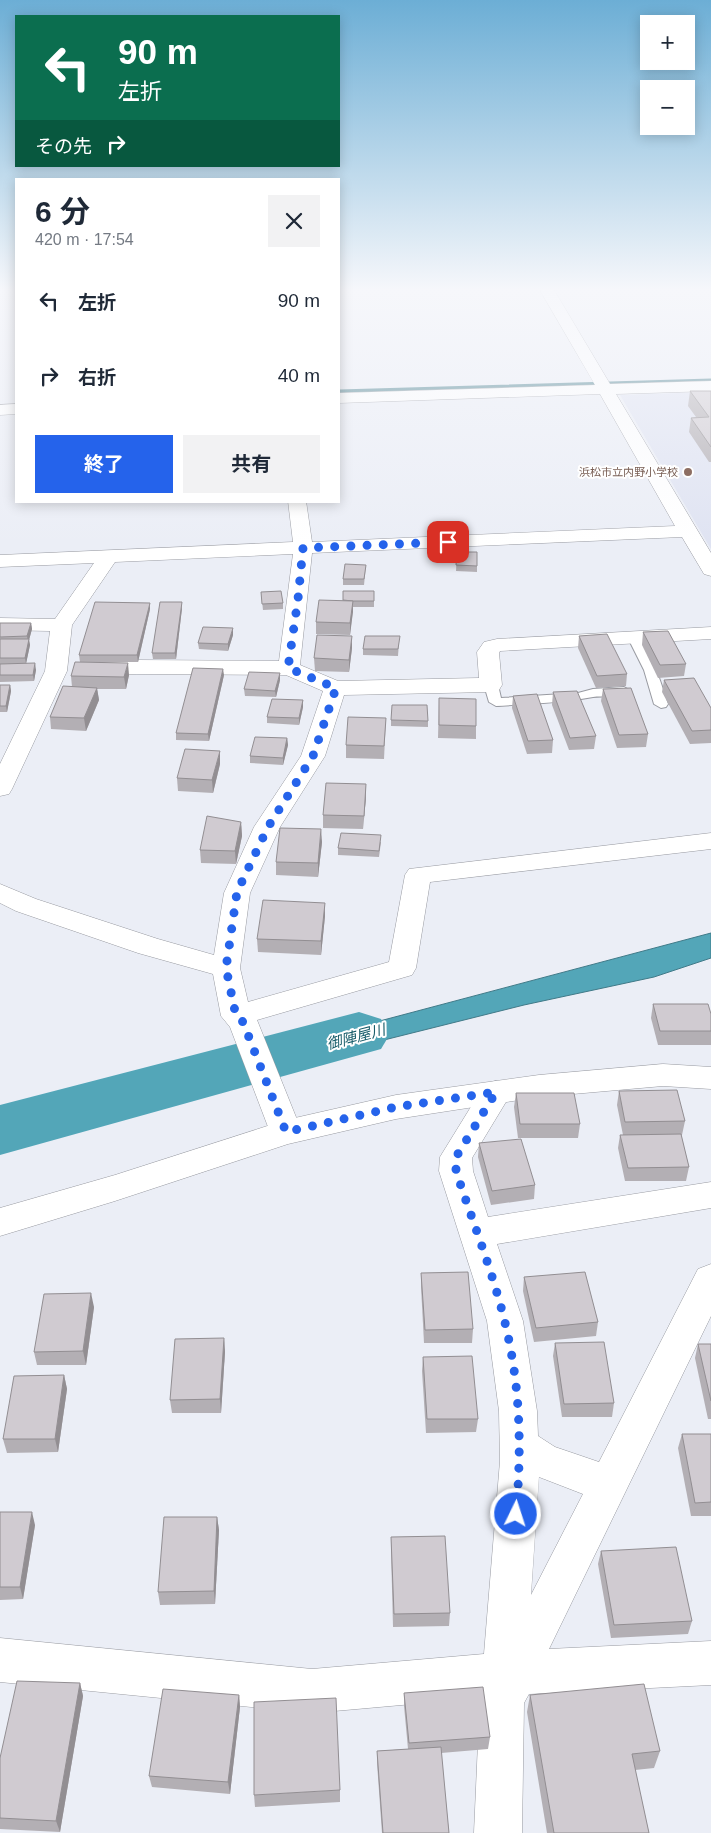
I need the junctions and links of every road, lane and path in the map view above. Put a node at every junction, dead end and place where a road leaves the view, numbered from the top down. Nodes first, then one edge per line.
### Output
1 (596, 376) edge
2 (602, 386) junction
3 (711, 386) edge
4 (340, 398) edge
5 (15, 409) edge
6 (0, 410) edge
7 (297, 503) edge
8 (688, 531) junction
9 (303, 548) junction
10 (109, 556) junction
11 (0, 561) edge
12 (711, 570) edge
13 (0, 624) edge
14 (61, 625) junction
15 (711, 633) edge
16 (634, 638) junction
17 (288, 668) junction
18 (56, 671) junction
19 (491, 685) junction
20 (336, 688) junction
21 (626, 691) edge
22 (660, 704) dead end
23 (0, 789) edge
24 (711, 841) edge
25 (0, 892) edge
26 (226, 968) junction
27 (240, 1019) junction
28 (711, 1078) edge
29 (496, 1092) junction
30 (282, 1122) junction
31 (711, 1195) edge
32 (0, 1222) edge
33 (477, 1233) junction
34 (706, 1299) edge
35 (520, 1445) junction
36 (608, 1484) junction
37 (0, 1660) edge
38 (711, 1663) edge
39 (511, 1674) junction
40 (498, 1833) edge

1 - 2 street
2 - 3 street
2 - 4 street
2 - 8 street
5 - 6 street
7 - 9 street
8 - 9 street
8 - 12 street
9 - 10 street
9 - 17 street
10 - 11 street
10 - 14 street
13 - 14 street
14 - 18 street
15 - 16 street
16 - 19 street
16 - 22 lane
17 - 18 street
17 - 20 street
18 - 23 street
19 - 20 street
19 - 21 lane
20 - 26 street
24 - 27 street
25 - 26 street
26 - 27 street
27 - 30 street
28 - 29 street
29 - 30 street
29 - 33 street
30 - 32 street
31 - 33 street
33 - 35 street
34 - 36 street
35 - 36 street
35 - 39 street
36 - 39 street
37 - 39 street
38 - 39 street
39 - 40 street

